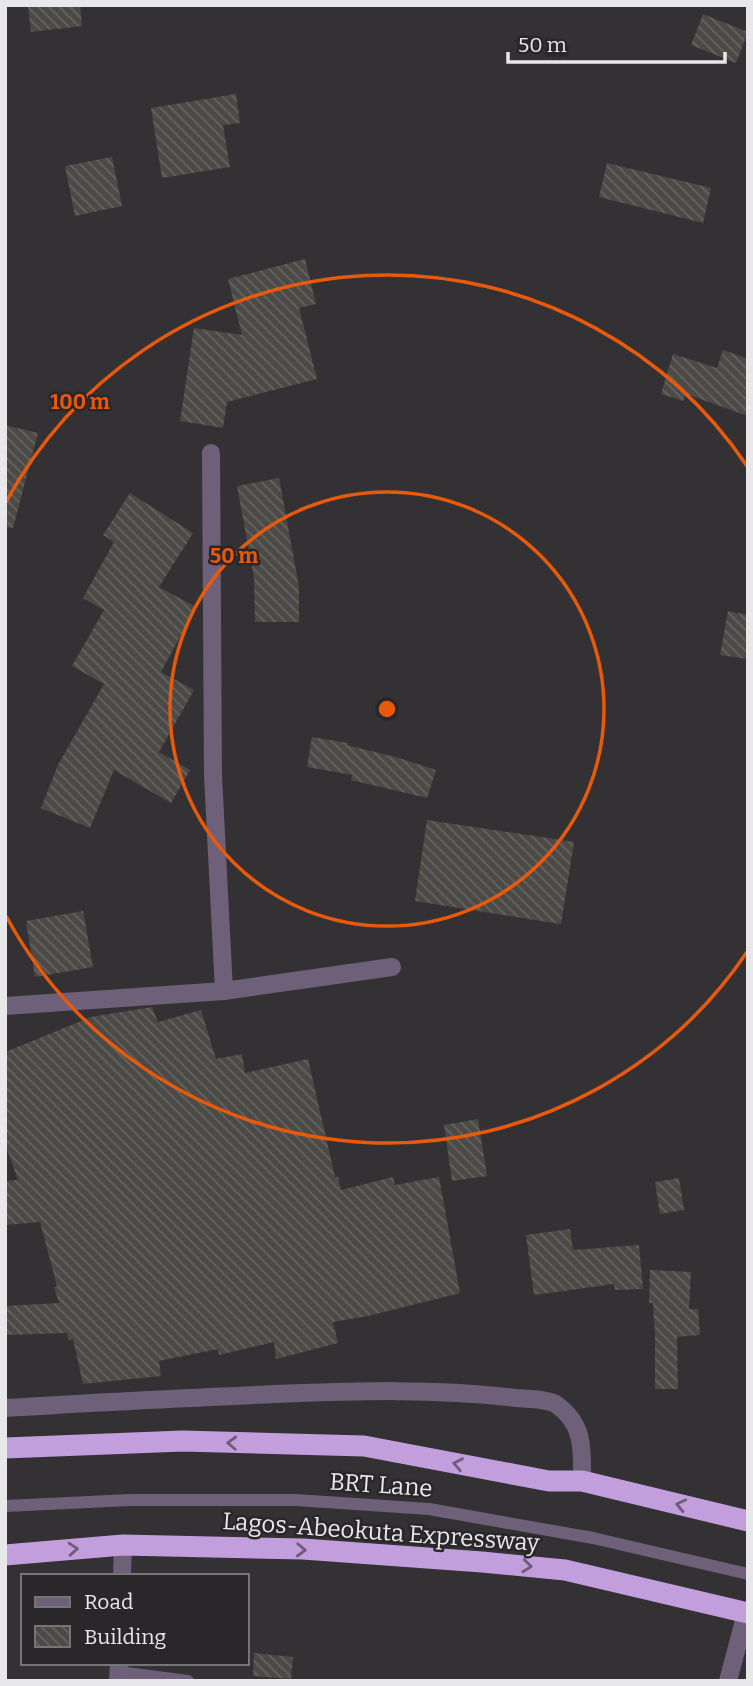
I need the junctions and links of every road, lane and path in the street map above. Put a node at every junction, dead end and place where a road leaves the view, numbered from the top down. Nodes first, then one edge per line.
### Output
1 (211, 453) dead end
2 (392, 967) dead end
3 (224, 992) junction
4 (5, 1006) edge
5 (5, 1408) edge
6 (5, 1448) edge
7 (582, 1481) junction
8 (5, 1506) edge
9 (748, 1521) edge
10 (123, 1545) junction
11 (5, 1555) edge
12 (122, 1574) edge
13 (748, 1574) edge
14 (747, 1613) edge
15 (119, 1672) edge
16 (188, 1681) edge
17 (728, 1681) edge

1 - 3 street
2 - 3 street
3 - 4 street
5 - 7 street
7 -> 6 highway
9 -> 7 highway
8 - 13 lane, BRT Lane
11 -> 10 highway, Lagos-Abeokuta Expressway
10 - 12 street
10 -> 14 highway, Lagos-Abeokuta Expressway
14 - 17 street
15 - 16 lane

